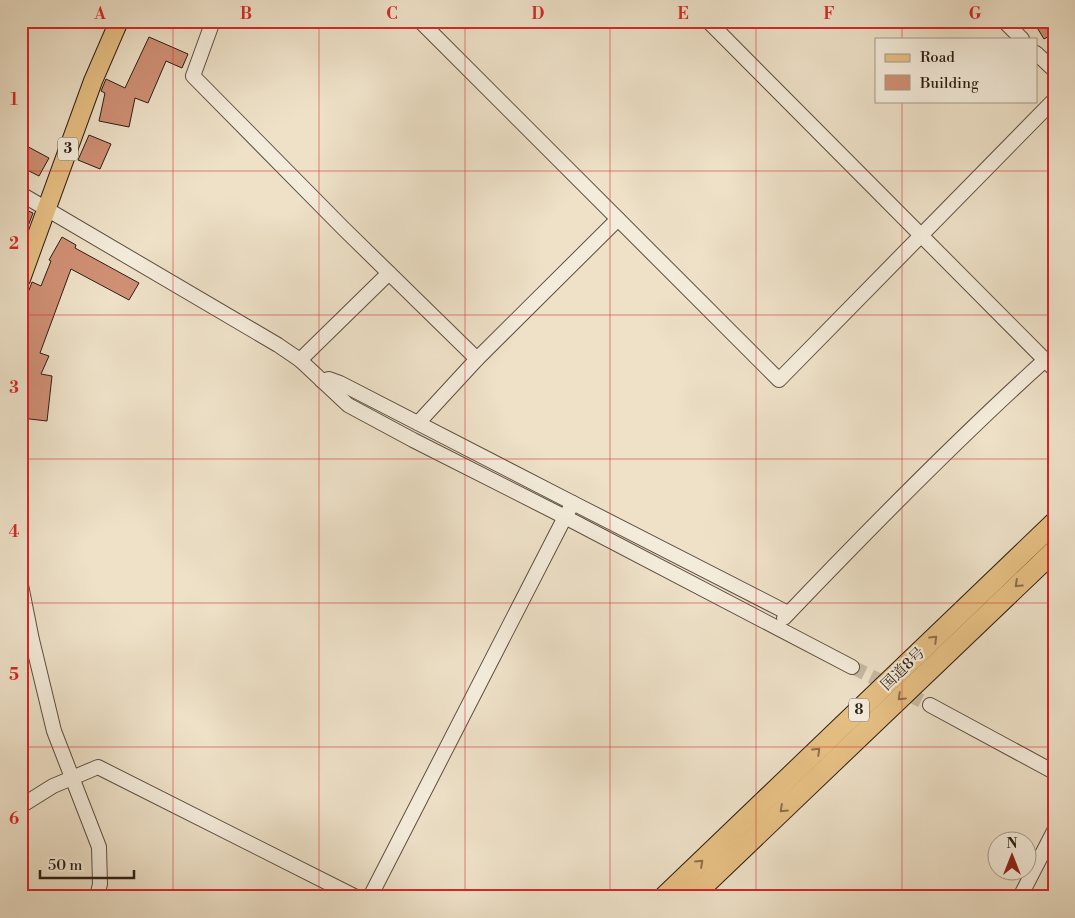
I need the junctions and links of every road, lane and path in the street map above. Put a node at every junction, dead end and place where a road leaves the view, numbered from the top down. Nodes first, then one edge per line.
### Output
1 (119, 21) edge
2 (213, 21) edge
3 (420, 21) edge
4 (708, 21) edge
5 (1004, 21) edge
6 (1021, 38) edge
7 (1038, 55) edge
8 (1054, 70) edge
9 (1054, 100) edge
10 (21, 194) edge
11 (47, 209) junction
12 (618, 219) junction
13 (922, 236) junction
14 (389, 273) junction
15 (21, 279) edge
16 (478, 358) junction
17 (300, 360) junction
18 (1049, 365) edge
19 (322, 381) junction
20 (418, 423) junction
21 (573, 503) junction
22 (565, 516) junction
23 (1054, 523) edge
24 (1054, 551) edge
25 (21, 585) edge
26 (788, 613) junction
27 (776, 626) junction
28 (852, 667) tunnel mouth
29 (930, 705) tunnel mouth
30 (1054, 772) edge
31 (71, 777) junction
32 (21, 806) edge
33 (1054, 831) edge
34 (97, 897) edge
35 (356, 897) edge
36 (370, 897) edge
37 (664, 897) edge
38 (692, 897) edge
39 (1020, 897) edge

1 - 11 main road, 3
2 - 14 street
3 - 12 street
4 - 13 street
5 - 6 street
7 - 8 street
9 - 13 street
10 - 11 street
11 - 15 main road, 3
11 - 17 street
12 - 13 street
12 - 16 street
13 - 18 street
14 - 16 street
14 - 17 street
16 - 20 street
17 - 19 street
18 - 26 street
19 - 20 street
19 - 22 street
20 - 21 street
21 - 22 street
21 - 26 street
22 - 27 street
22 - 36 street
37 -> 23 highway, 国道8号 / 8
24 -> 38 highway, 国道8号 / 8
25 - 31 street
26 - 27 street
27 - 28 street
29 - 30 street
31 - 32 street
31 - 34 street
31 - 35 street
33 - 39 street

